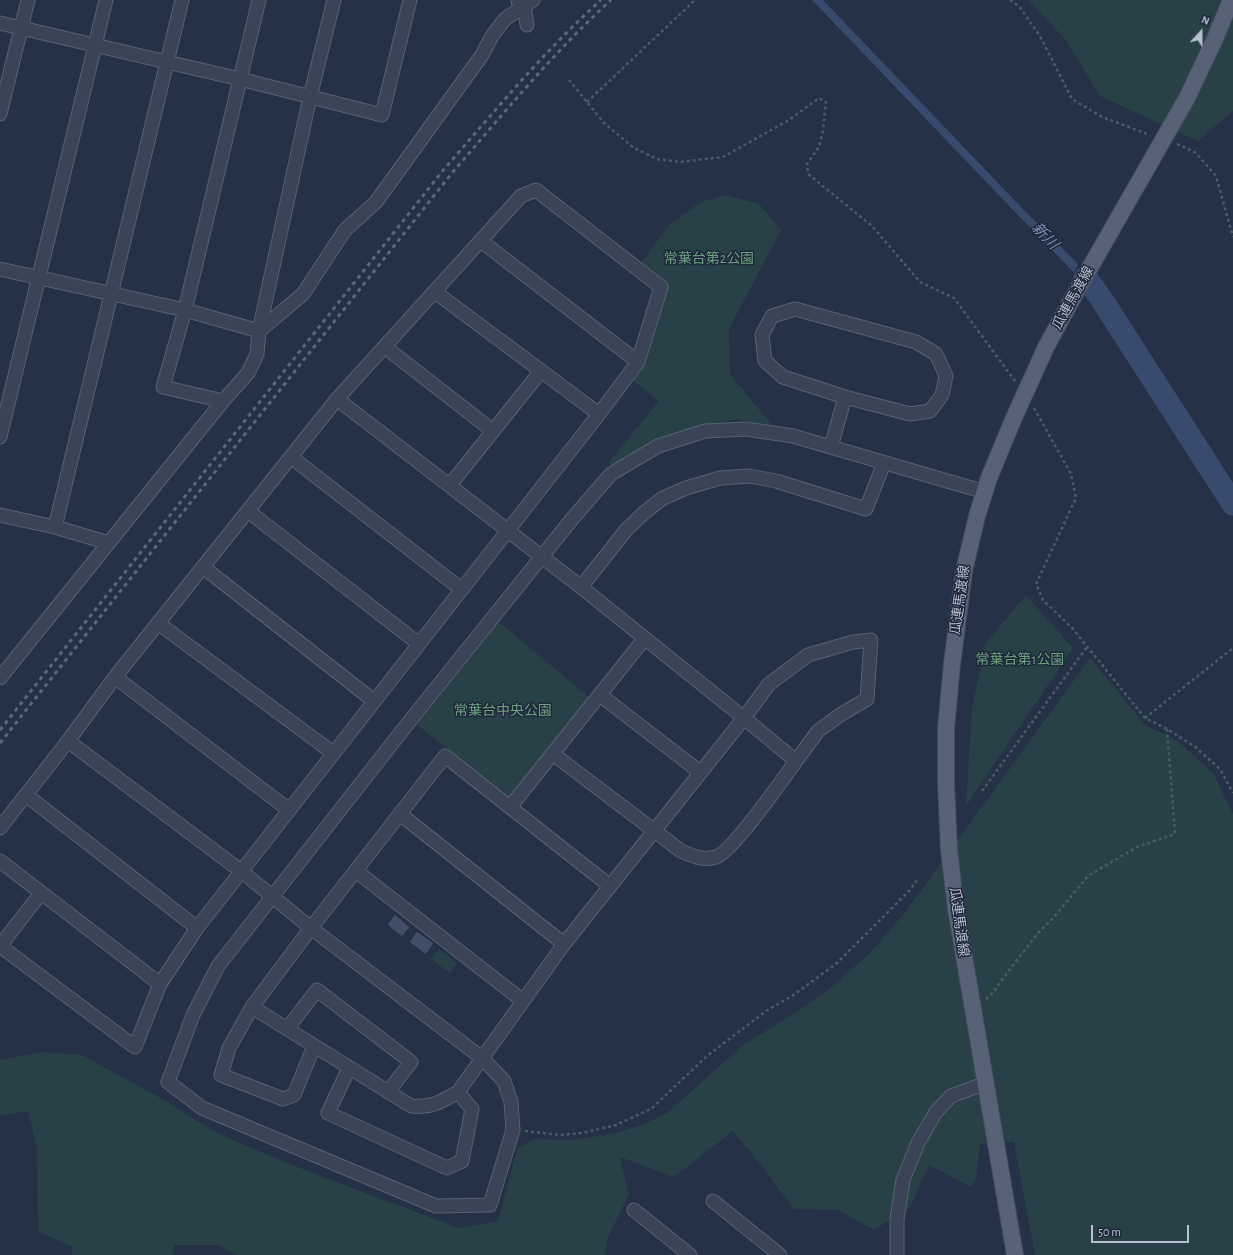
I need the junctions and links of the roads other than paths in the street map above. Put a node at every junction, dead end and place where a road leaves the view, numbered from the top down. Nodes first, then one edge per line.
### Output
1 (28, 0) edge
2 (106, 0) edge
3 (182, 0) edge
4 (259, 0) edge
5 (334, 0) edge
6 (410, 0) edge
7 (1231, 0) edge
8 (524, 2) edge
9 (0, 23) edge
10 (526, 25) dead end
11 (22, 28) junction
12 (94, 46) junction
13 (167, 62) junction
14 (240, 80) junction
15 (310, 97) junction
16 (0, 114) edge
17 (481, 241) junction
18 (0, 269) edge
19 (38, 278) junction
20 (435, 292) junction
21 (112, 294) junction
22 (185, 310) junction
23 (259, 331) junction
24 (385, 347) junction
25 (638, 362) junction
26 (541, 371) junction
27 (845, 397) junction
28 (338, 399) junction
29 (223, 401) junction
30 (599, 414) junction
31 (493, 431) junction
32 (0, 437) edge
33 (831, 448) junction
34 (291, 457) junction
35 (884, 463) junction
36 (450, 485) junction
37 (985, 492) junction
38 (248, 511) junction
39 (0, 515) edge
40 (55, 527) junction
41 (508, 530) junction
42 (109, 542) junction
43 (542, 557) junction
44 (203, 567) junction
45 (581, 587) junction
46 (461, 589) junction
47 (158, 623) junction
48 (645, 638) junction
49 (419, 644) junction
50 (114, 677) junction
51 (0, 678) edge
52 (600, 695) junction
53 (374, 701) junction
54 (744, 718) junction
55 (68, 741) junction
56 (333, 753) junction
57 (553, 754) junction
58 (796, 761) junction
59 (700, 772) junction
60 (26, 796) junction
61 (510, 807) junction
62 (289, 810) junction
63 (400, 814) junction
64 (0, 828) edge
65 (654, 830) junction
66 (0, 861) edge
67 (241, 871) junction
68 (356, 871) junction
69 (610, 886) junction
70 (41, 893) junction
71 (272, 896) junction
72 (197, 928) junction
73 (311, 928) junction
74 (564, 944) junction
75 (0, 946) edge
76 (160, 984) junction
77 (523, 1001) junction
78 (252, 1007) junction
79 (287, 1029) junction
80 (314, 1046) junction
81 (482, 1058) junction
82 (349, 1068) junction
83 (986, 1083) junction
84 (388, 1092) junction
85 (458, 1092) junction
86 (713, 1201) dead end
87 (634, 1210) dead end
88 (690, 1255) edge
89 (780, 1255) edge
90 (897, 1255) edge
91 (1015, 1255) edge

1 - 11 street
2 - 12 street
3 - 13 street
4 - 14 street
5 - 15 street
6 - 15 street
7 - 37 main road, 瓜連馬渡線, bridge
8 - 10 street
8 - 23 street
9 - 11 street
11 - 12 street
11 - 16 street
12 - 13 street
12 - 19 street
13 - 14 street
13 - 21 street
14 - 15 street
14 - 22 street
15 - 23 street
17 - 20 street
17 - 25 street
17 - 25 street
18 - 19 street
19 - 21 street
19 - 32 street
20 - 24 street
20 - 26 street
21 - 22 street
21 - 40 street
22 - 23 street
22 - 29 street
23 - 29 street
24 - 28 street
24 - 31 street
25 - 30 street
26 - 30 street
26 - 31 street
27 - 27 street
27 - 33 street
28 - 34 street
28 - 36 street
29 - 42 street
30 - 41 street
31 - 36 street
33 - 35 street
33 - 43 street
34 - 38 street
34 - 46 street
35 - 37 street
35 - 45 street
36 - 41 street
37 - 83 main road, 瓜連馬渡線
38 - 44 street
38 - 49 street
39 - 40 street
40 - 42 street
41 - 43 street
41 - 46 street
42 - 51 street
43 - 45 street
43 - 71 street
44 - 47 street
44 - 53 street
45 - 48 street
46 - 49 street
47 - 50 street
47 - 56 street
48 - 52 street
48 - 54 street
49 - 53 street
50 - 55 street
50 - 62 street
52 - 57 street
52 - 59 street
53 - 56 street
54 - 58 street
54 - 58 street
54 - 59 street
55 - 60 street
55 - 67 street
56 - 62 street
57 - 61 street
57 - 65 street
58 - 65 street
59 - 65 street
60 - 64 street
60 - 72 street
61 - 63 street
61 - 69 street
62 - 67 street
63 - 68 street
63 - 74 street
65 - 69 street
66 - 70 street
67 - 71 street
67 - 72 street
68 - 73 street
68 - 77 street
69 - 74 street
70 - 75 street
70 - 76 street
71 - 73 street
71 - 81 street
72 - 76 street
73 - 78 street
73 - 81 street
74 - 77 street
75 - 76 street
77 - 81 street
78 - 79 street
78 - 80 street
79 - 80 street
79 - 84 street
80 - 82 street
81 - 85 street
82 - 84 street
82 - 85 street
83 - 90 street
83 - 91 main road, 瓜連馬渡線
84 - 85 street
86 - 89 street
87 - 88 street

